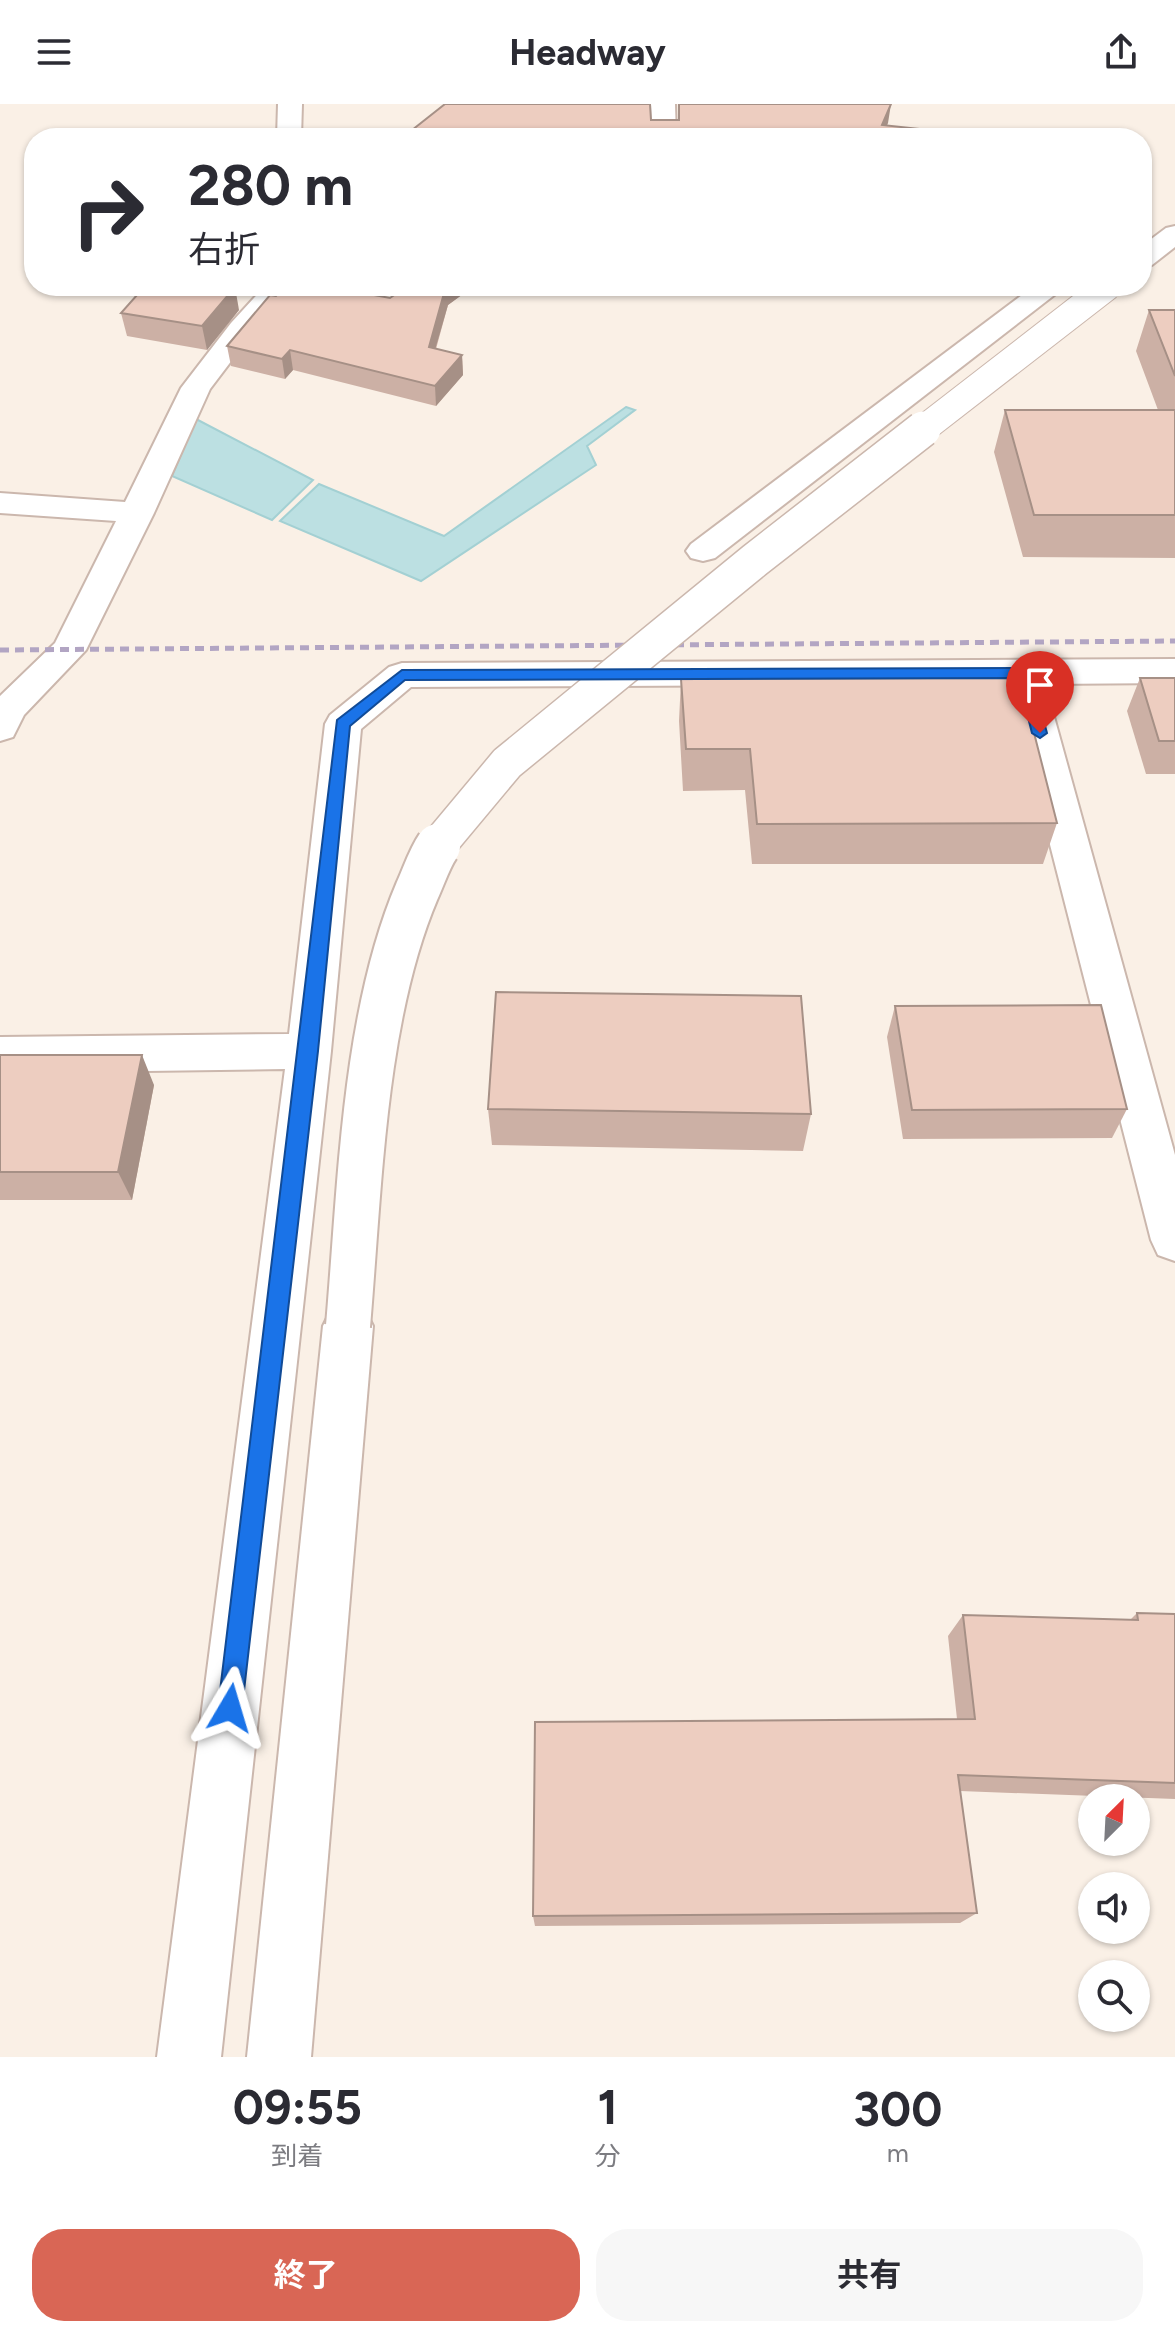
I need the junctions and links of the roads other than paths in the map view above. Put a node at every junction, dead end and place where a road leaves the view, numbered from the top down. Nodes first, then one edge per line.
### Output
1 (290, 104) edge
2 (663, 104) edge
3 (289, 128) edge
4 (664, 128) edge
5 (1170, 221) edge
6 (1152, 245) edge
7 (271, 296) edge
8 (1039, 296) edge
9 (1095, 296) edge
10 (0, 503) edge
11 (138, 513) junction
12 (703, 551) dead end
13 (1175, 671) edge
14 (1024, 673) junction
15 (0, 728) edge
16 (309, 1051) junction
17 (0, 1055) edge
18 (1175, 1240) edge
19 (189, 2057) edge
20 (279, 2057) edge

1 - 3 street
2 - 4 street
5 - 6 street
7 - 11 street
8 - 12 street
9 - 20 street, bridge
10 - 11 street
11 - 15 street
13 - 14 street
14 - 16 street
14 - 18 street
16 - 17 street
16 - 19 street

